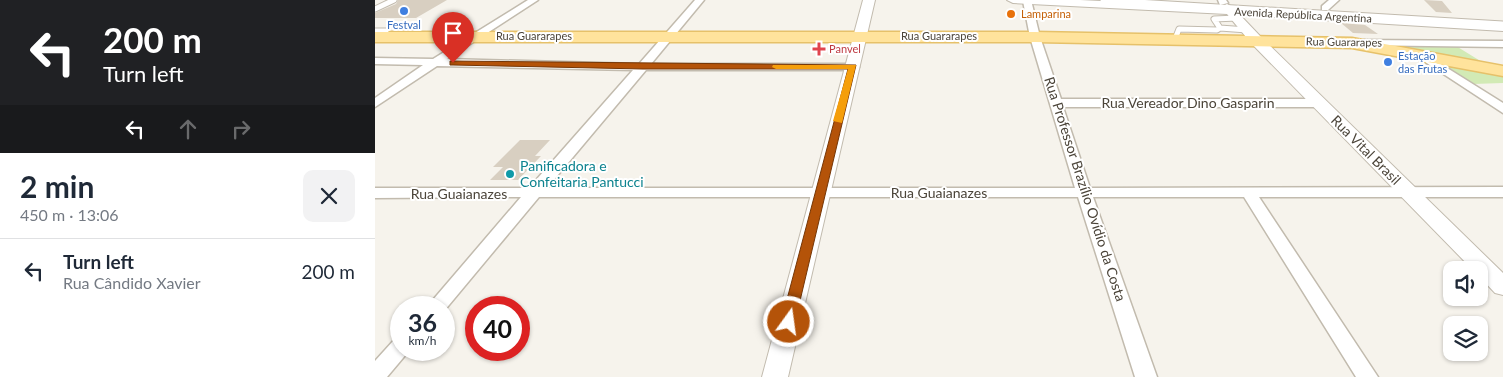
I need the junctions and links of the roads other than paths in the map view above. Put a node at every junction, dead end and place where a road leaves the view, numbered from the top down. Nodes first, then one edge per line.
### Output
1 (394, 0) edge
2 (534, 0) edge
3 (700, 0) edge
4 (869, 0) edge
5 (1020, 0) edge
6 (1103, 0) edge
7 (1167, 0) edge
8 (1335, 0) edge
9 (1228, 8) edge
10 (1325, 8) junction
11 (375, 10) edge
12 (1503, 24) edge
13 (1220, 33) junction
14 (378, 34) edge
15 (1251, 35) junction
16 (476, 36) junction
17 (668, 36) junction
18 (858, 36) junction
19 (1035, 37) junction
20 (1352, 43) junction
21 (1503, 44) edge
22 (1420, 54) junction
23 (375, 61) edge
24 (433, 63) junction
25 (643, 67) junction
26 (853, 67) junction
27 (1503, 72) edge
28 (375, 103) edge
29 (1057, 103) junction
30 (1319, 103) junction
31 (1503, 109) edge
32 (1084, 192) junction
33 (1409, 192) junction
34 (1503, 192) edge
35 (375, 193) edge
36 (821, 193) junction
37 (1249, 193) junction
38 (535, 194) junction
39 (1503, 287) edge
40 (446, 296) edge
41 (390, 359) edge
42 (375, 376) edge
43 (775, 377) edge
44 (1146, 377) edge
45 (1367, 377) edge

1 - 11 lane
2 - 16 street
3 - 17 street
4 - 18 street
5 - 9 street, Avenida República Argentina
5 - 19 street, Rua Professor Brazílio Ovídio da Costa
6 - 9 lane
7 - 9 street, Avenida República Argentina
8 - 10 street
9 - 10 street, Avenida República Argentina
9 - 12 street, Avenida República Argentina
9 - 13 lane
9 - 15 street, Rua Vital Brasil
10 - 12 street, Avenida República Argentina
13 - 15 main road, Rua Guararapes
13 - 19 main road, Rua Guararapes
14 - 16 main road, Rua Guararapes
15 - 20 main road, Rua Guararapes
15 - 30 street, Rua Vital Brasil
16 - 17 main road, Rua Guararapes
16 - 24 street
17 - 18 main road, Rua Guararapes
17 - 25 street
18 - 19 main road, Rua Guararapes
18 - 26 street
19 - 29 street, Rua Professor Brazílio Ovídio da Costa
20 - 21 street, Rua Guararapes
20 - 22 main road
22 - 27 main road
22 - 31 street
23 - 24 street
24 - 25 street
24 - 28 street
25 - 26 street
25 - 38 street
26 - 36 street
29 - 30 street, Rua Vereador Dino Gasparin
29 - 32 street, Rua Professor Brazílio Ovídio da Costa
30 - 33 street, Rua Vital Brasil
32 - 36 street, Rua Guaianazes
32 - 37 street, Rua Guaianazes
32 - 44 street, Rua Professor Brazílio Ovídio da Costa
33 - 34 street, Rua Guaianazes
33 - 37 street, Rua Guaianazes
33 - 39 street, Rua Vital Brasil
35 - 38 street, Rua Guaianazes
36 - 38 street, Rua Guaianazes
36 - 43 street
37 - 45 street
38 - 40 street
41 - 42 street

